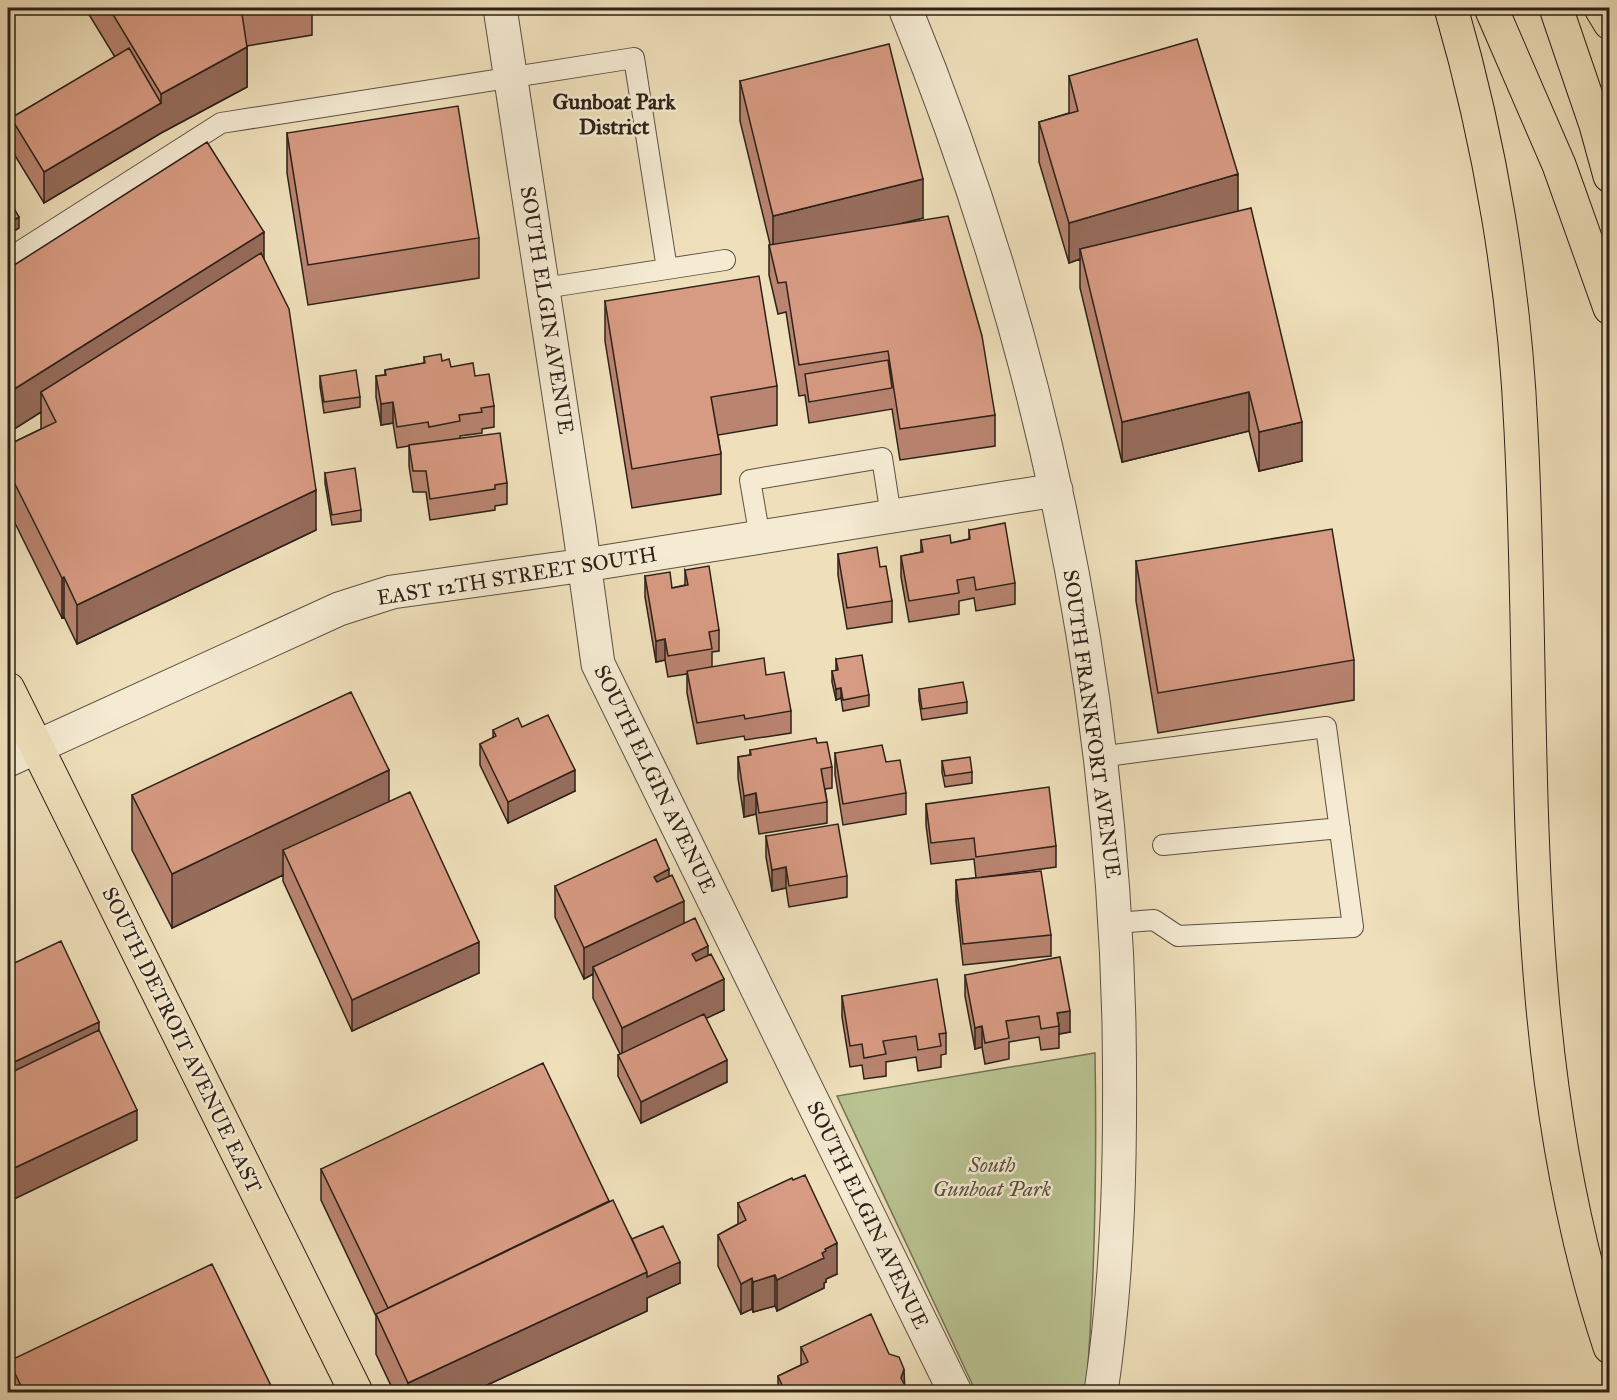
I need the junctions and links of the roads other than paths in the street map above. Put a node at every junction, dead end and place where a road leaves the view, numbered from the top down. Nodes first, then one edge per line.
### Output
1 (500, 8) edge
2 (905, 8) edge
3 (1451, 8) edge
4 (1491, 8) edge
5 (1556, 8) edge
6 (1601, 8) edge
7 (1610, 23) edge
8 (512, 78) junction
9 (1610, 176) edge
10 (8, 258) edge
11 (725, 260) dead end
12 (667, 269) junction
13 (544, 288) junction
14 (1610, 308) edge
15 (1056, 490) junction
16 (891, 516) junction
17 (760, 538) junction
18 (585, 565) junction
19 (8, 689) edge
20 (36, 745) junction
21 (1099, 757) junction
22 (8, 760) edge
23 (1340, 828) junction
24 (1162, 845) dead end
25 (1116, 922) junction
26 (1610, 1347) edge
27 (356, 1392) edge
28 (955, 1392) edge
29 (1101, 1392) edge

1 - 8 street, SOUTH ELGIN AVENUE
2 - 15 street, SOUTH FRANKFORT AVENUE
3 - 26 main road
4 - 14 main road
5 - 9 main road
6 - 7 main road
8 - 10 lane
8 - 12 lane
8 - 13 street, SOUTH ELGIN AVENUE
11 - 12 lane
12 - 13 lane
13 - 18 street, SOUTH ELGIN AVENUE
15 - 16 street, EAST 12TH STREET SOUTH
15 - 21 street, SOUTH FRANKFORT AVENUE
16 - 17 street, EAST 12TH STREET SOUTH
16 - 17 lane
17 - 18 street, EAST 12TH STREET SOUTH
18 - 20 street, EAST 12TH STREET SOUTH
18 - 28 street, SOUTH ELGIN AVENUE
19 - 20 main road, SOUTH DETROIT AVENUE EAST
20 - 22 street, EAST 12TH STREET SOUTH
20 - 27 main road, SOUTH DETROIT AVENUE EAST
21 - 23 lane
21 - 25 street, SOUTH FRANKFORT AVENUE
23 - 24 lane
23 - 25 lane
25 - 29 street, SOUTH FRANKFORT AVENUE

